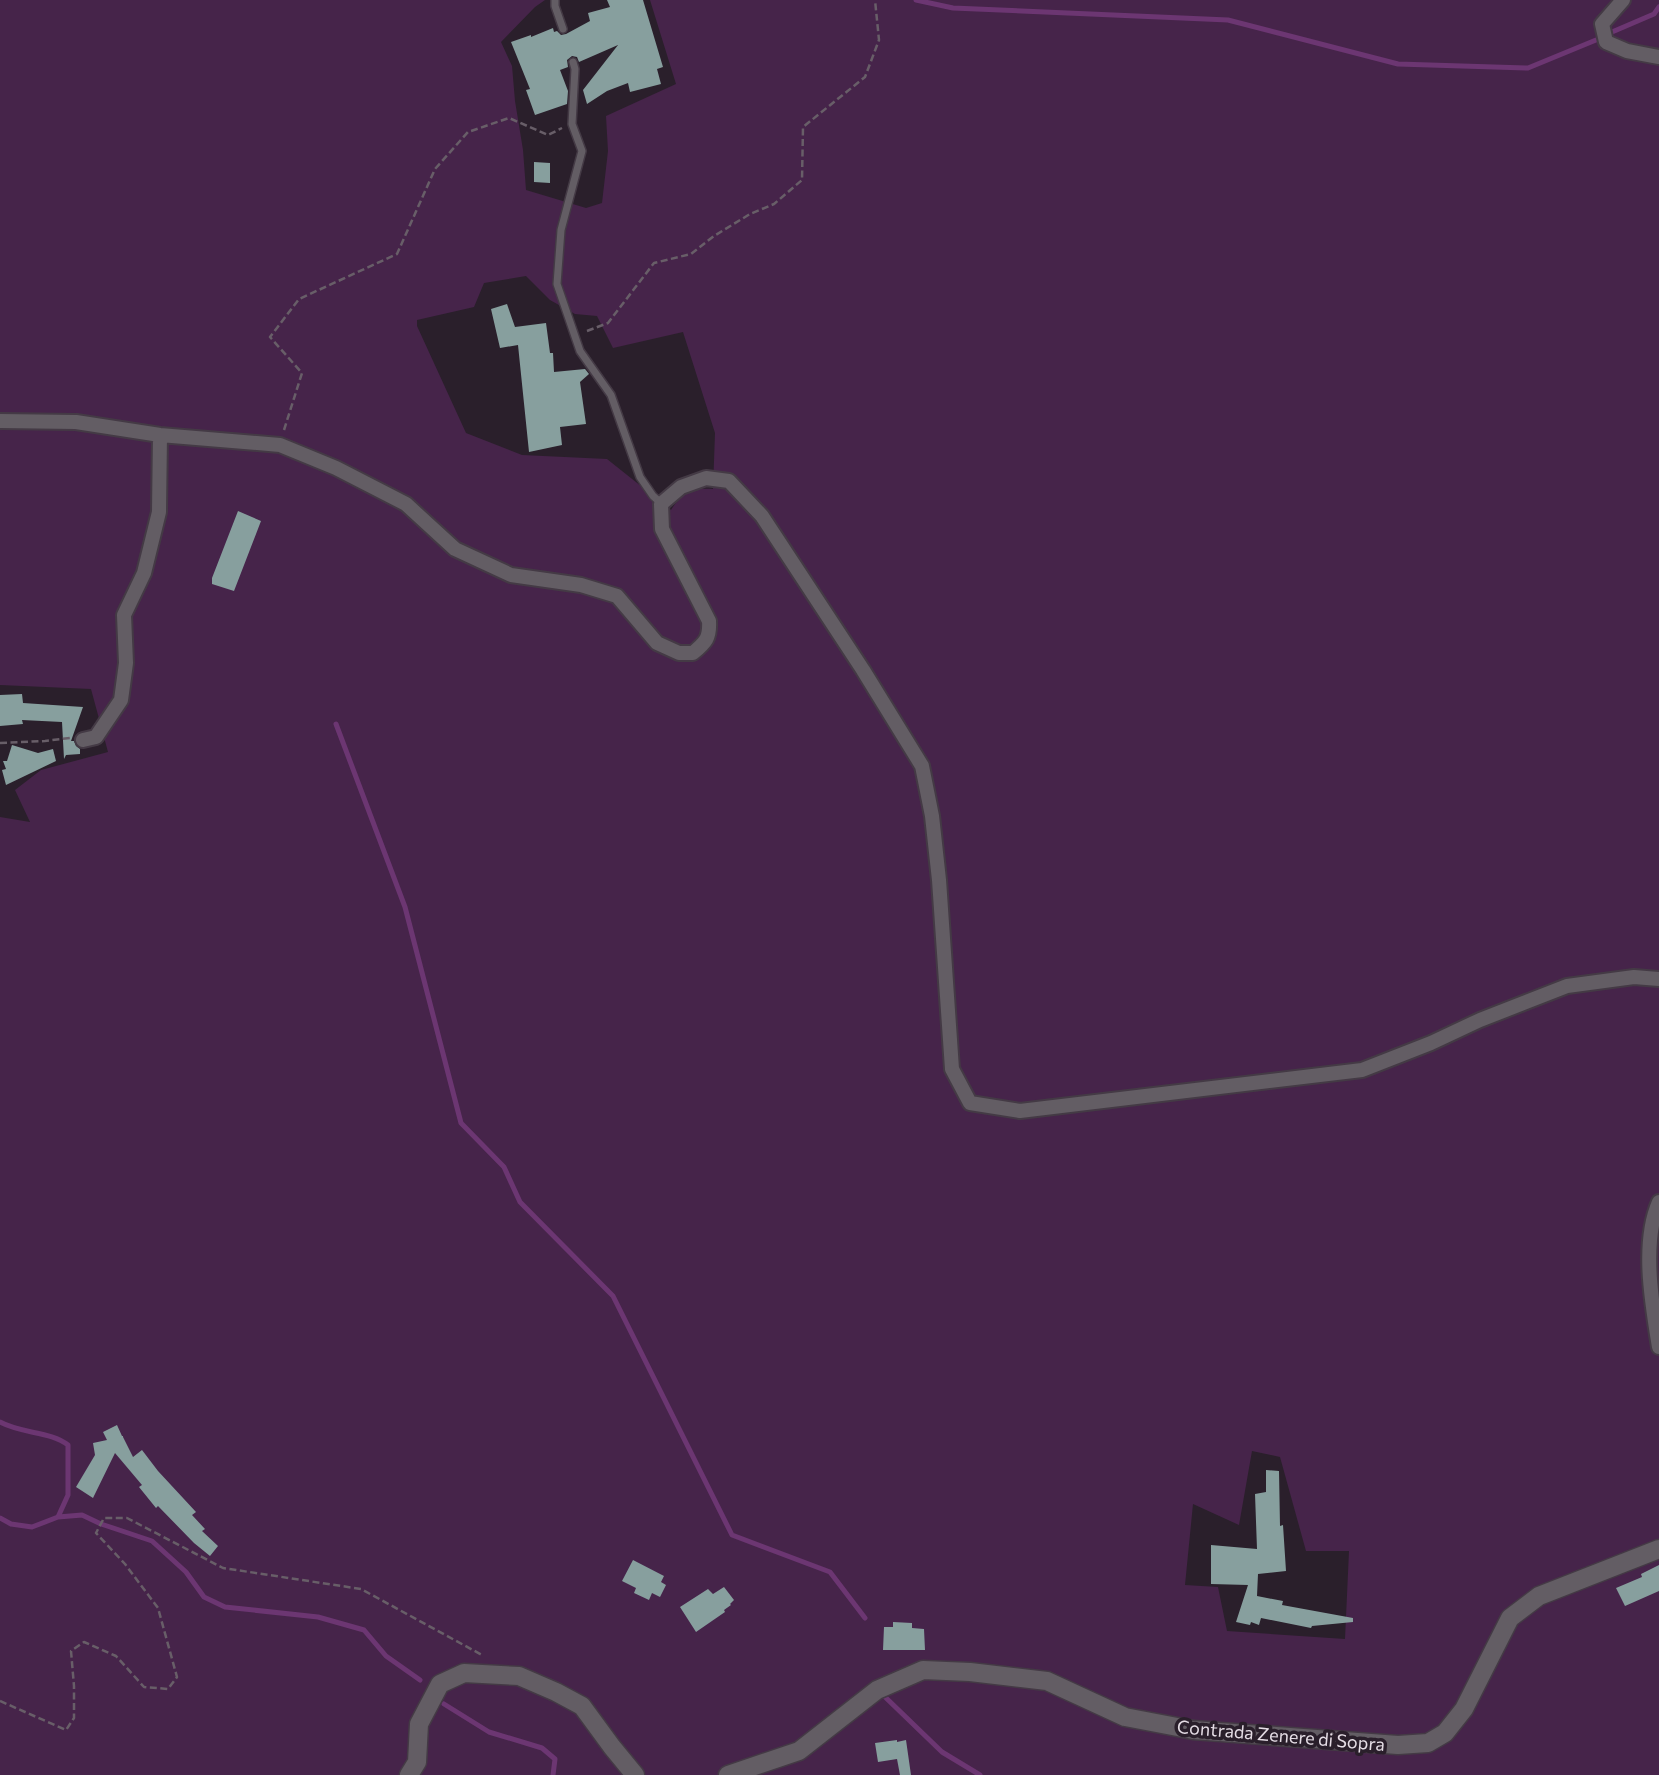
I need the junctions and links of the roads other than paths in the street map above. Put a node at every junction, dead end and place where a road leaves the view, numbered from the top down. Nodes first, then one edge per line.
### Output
1 (555, 0) edge
2 (1620, 5) edge
3 (563, 29) dead end
4 (1659, 57) edge
5 (573, 62) dead end
6 (0, 421) edge
7 (160, 435) junction
8 (662, 504) junction
9 (83, 740) road end
10 (1659, 979) edge
11 (1659, 1202) edge
12 (1659, 1347) edge
13 (1659, 1549) edge
14 (409, 1775) edge
15 (635, 1775) edge
16 (728, 1775) edge

1 - 3 lane
2 - 4 street
5 - 8 lane
6 - 7 street
7 - 8 street
7 - 9 street
8 - 10 street
11 - 12 street
13 - 16 street, Contrada Zenere di Sopra
14 - 15 street

